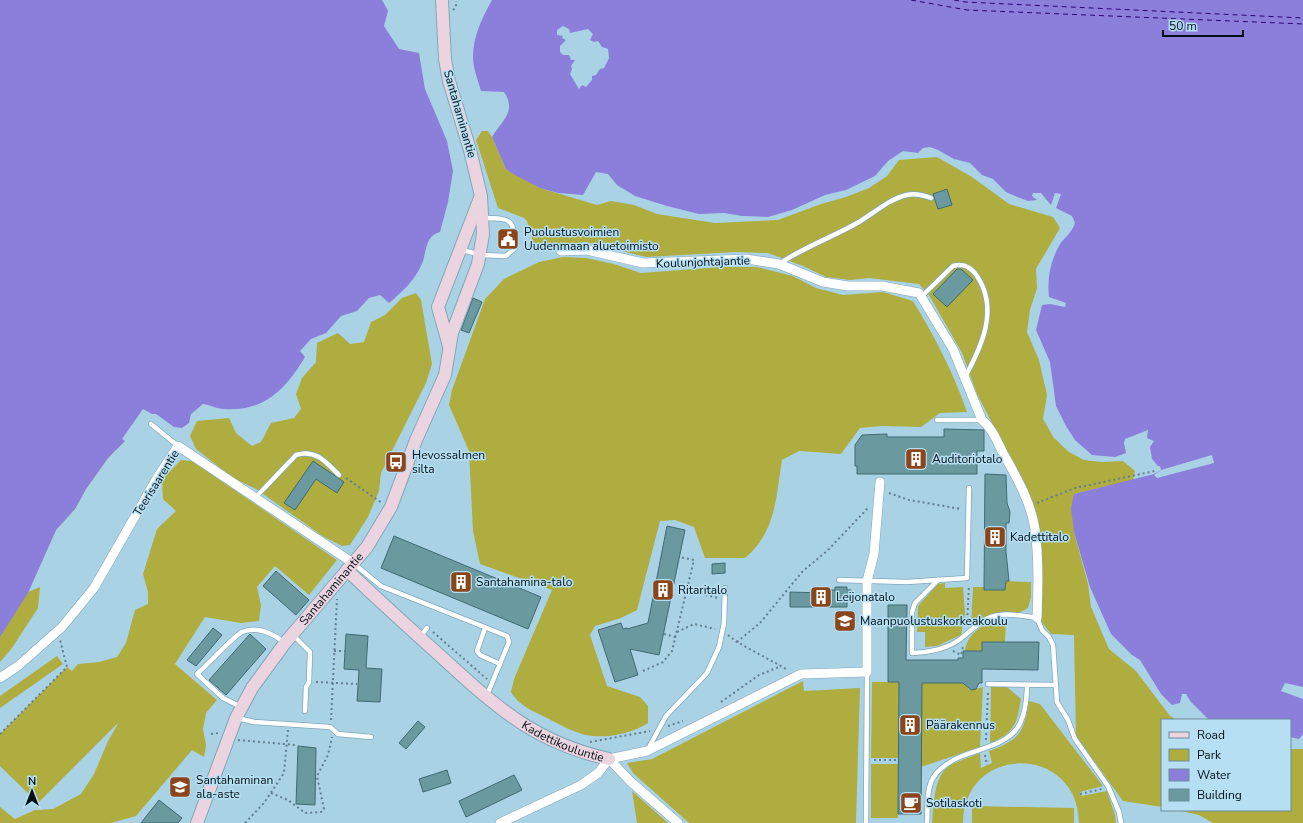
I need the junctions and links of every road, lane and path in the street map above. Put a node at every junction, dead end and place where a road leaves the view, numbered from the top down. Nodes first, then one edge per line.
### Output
1 (457, 1) dead end
2 (442, 4) edge
3 (456, 7) dead end
4 (931, 198) dead end
5 (478, 218) junction
6 (460, 249) junction
7 (561, 251) dead end
8 (481, 255) junction
9 (779, 264) junction
10 (922, 296) junction
11 (449, 347) junction
12 (965, 377) junction
13 (937, 420) dead end
14 (982, 420) junction
15 (151, 424) dead end
16 (178, 446) junction
17 (1154, 471) dead end
18 (339, 475) joint
19 (880, 485) joint
20 (969, 488) dead end
21 (256, 497) junction
22 (870, 506) dead end
23 (1028, 506) junction
24 (391, 507) junction
25 (968, 510) junction
26 (679, 557) dead end
27 (350, 566) junction
28 (968, 578) junction
29 (839, 580) dead end
30 (867, 580) junction
31 (938, 580) junction
32 (337, 582) junction
33 (725, 588) dead end
34 (686, 590) junction
35 (724, 599) junction
36 (1037, 618) junction
37 (485, 628) junction
38 (57, 631) junction
39 (722, 631) junction
40 (677, 632) junction
41 (423, 633) junction
42 (664, 634) dead end
43 (966, 635) junction
44 (676, 637) junction
45 (288, 639) junction
46 (736, 642) junction
47 (945, 647) junction
48 (334, 651) junction
49 (345, 651) dead end
50 (500, 664) junction
51 (779, 666) junction
52 (643, 672) dead end
53 (867, 672) junction
54 (800, 674) junction
55 (0, 678) edge
56 (309, 682) junction
57 (333, 683) junction
58 (492, 683) junction
59 (357, 684) dead end
60 (988, 684) joint
61 (1056, 685) junction
62 (1027, 686) junction
63 (486, 698) junction
64 (719, 703) dead end
65 (241, 707) junction
66 (305, 711) dead end
67 (236, 718) junction
68 (690, 719) dead end
69 (288, 725) junction
70 (331, 729) junction
71 (658, 730) junction
72 (0, 734) edge
73 (211, 734) dead end
74 (229, 737) junction
75 (371, 737) dead end
76 (587, 742) dead end
77 (287, 744) junction
78 (295, 745) dead end
79 (986, 748) junction
80 (647, 751) junction
81 (609, 759) junction
82 (866, 760) junction
83 (898, 760) dead end
84 (1109, 788) junction
85 (272, 793) junction
86 (1080, 794) dead end
87 (197, 823) edge
88 (245, 823) edge
89 (500, 823) edge
90 (678, 823) edge
91 (866, 823) edge
92 (927, 823) edge
93 (1121, 823) edge

1 - 3 path
2 - 5 main road, Santahaminantie
4 - 9 lane
5 - 6 main road, Santahaminantie
5 - 8 main road, Santahaminantie
5 - 8 lane
6 - 8 lane
6 - 11 main road, Santahaminantie
7 - 9 street, Koulunjohtajantie
8 - 11 main road, Santahaminantie
9 - 10 street, Koulunjohtajantie
10 - 12 street
10 - 12 lane
11 - 24 main road, Santahaminantie
12 - 14 street
13 - 14 lane
14 - 23 street
15 - 16 lane
16 - 21 street, Teerisaarentie
16 - 38 street, Teerisaarentie
17 - 23 path
18 - 21 lane
18 - 24 path
19 - 25 path
19 - 30 street
20 - 25 lane
21 - 27 street, Teerisaarentie
22 - 46 path
23 - 36 street
24 - 27 main road, Santahaminantie
25 - 28 lane
26 - 34 path
27 - 32 main road, Santahaminantie
27 - 37 lane
27 - 41 main road, Kadettikouluntie
28 - 31 lane
28 - 43 path
29 - 30 lane
30 - 31 lane
30 - 53 street
31 - 47 lane
32 - 45 main road, Santahaminantie
32 - 48 path
33 - 35 lane
34 - 35 path
34 - 40 path
35 - 39 lane
36 - 43 lane
36 - 61 lane
37 - 50 lane
37 - 50 lane
38 - 55 street, Teerisaarentie
38 - 72 path
39 - 40 path
39 - 46 path
39 - 71 lane
40 - 44 path
41 - 58 path
41 - 63 main road, Kadettikouluntie
42 - 44 path
43 - 47 lane
43 - 47 path
44 - 52 path
45 - 56 lane
45 - 65 main road, Santahaminantie
45 - 65 lane
46 - 51 path
48 - 49 path
48 - 57 path
50 - 58 lane
51 - 54 path
51 - 64 path
53 - 54 street, Kadettikouluntie
53 - 82 lane
54 - 80 street, Kadettikouluntie
56 - 57 path
56 - 66 lane
57 - 59 path
57 - 70 path
58 - 63 lane
60 - 62 lane
60 - 79 path
61 - 62 lane
61 - 84 lane
62 - 79 lane
63 - 81 main road, Kadettikouluntie
65 - 67 main road, Santahaminantie
67 - 69 lane
67 - 74 main road, Santahaminantie
68 - 71 path
69 - 70 lane
69 - 77 path
70 - 75 lane
70 - 85 path
71 - 76 path
71 - 80 lane
73 - 74 path
74 - 77 path
74 - 87 main road, Santahaminantie
77 - 78 path
77 - 85 path
79 - 92 lane
80 - 81 street, Kadettikouluntie
81 - 89 street
81 - 90 street
82 - 83 path
82 - 91 lane
84 - 86 path
84 - 93 lane
85 - 88 path

